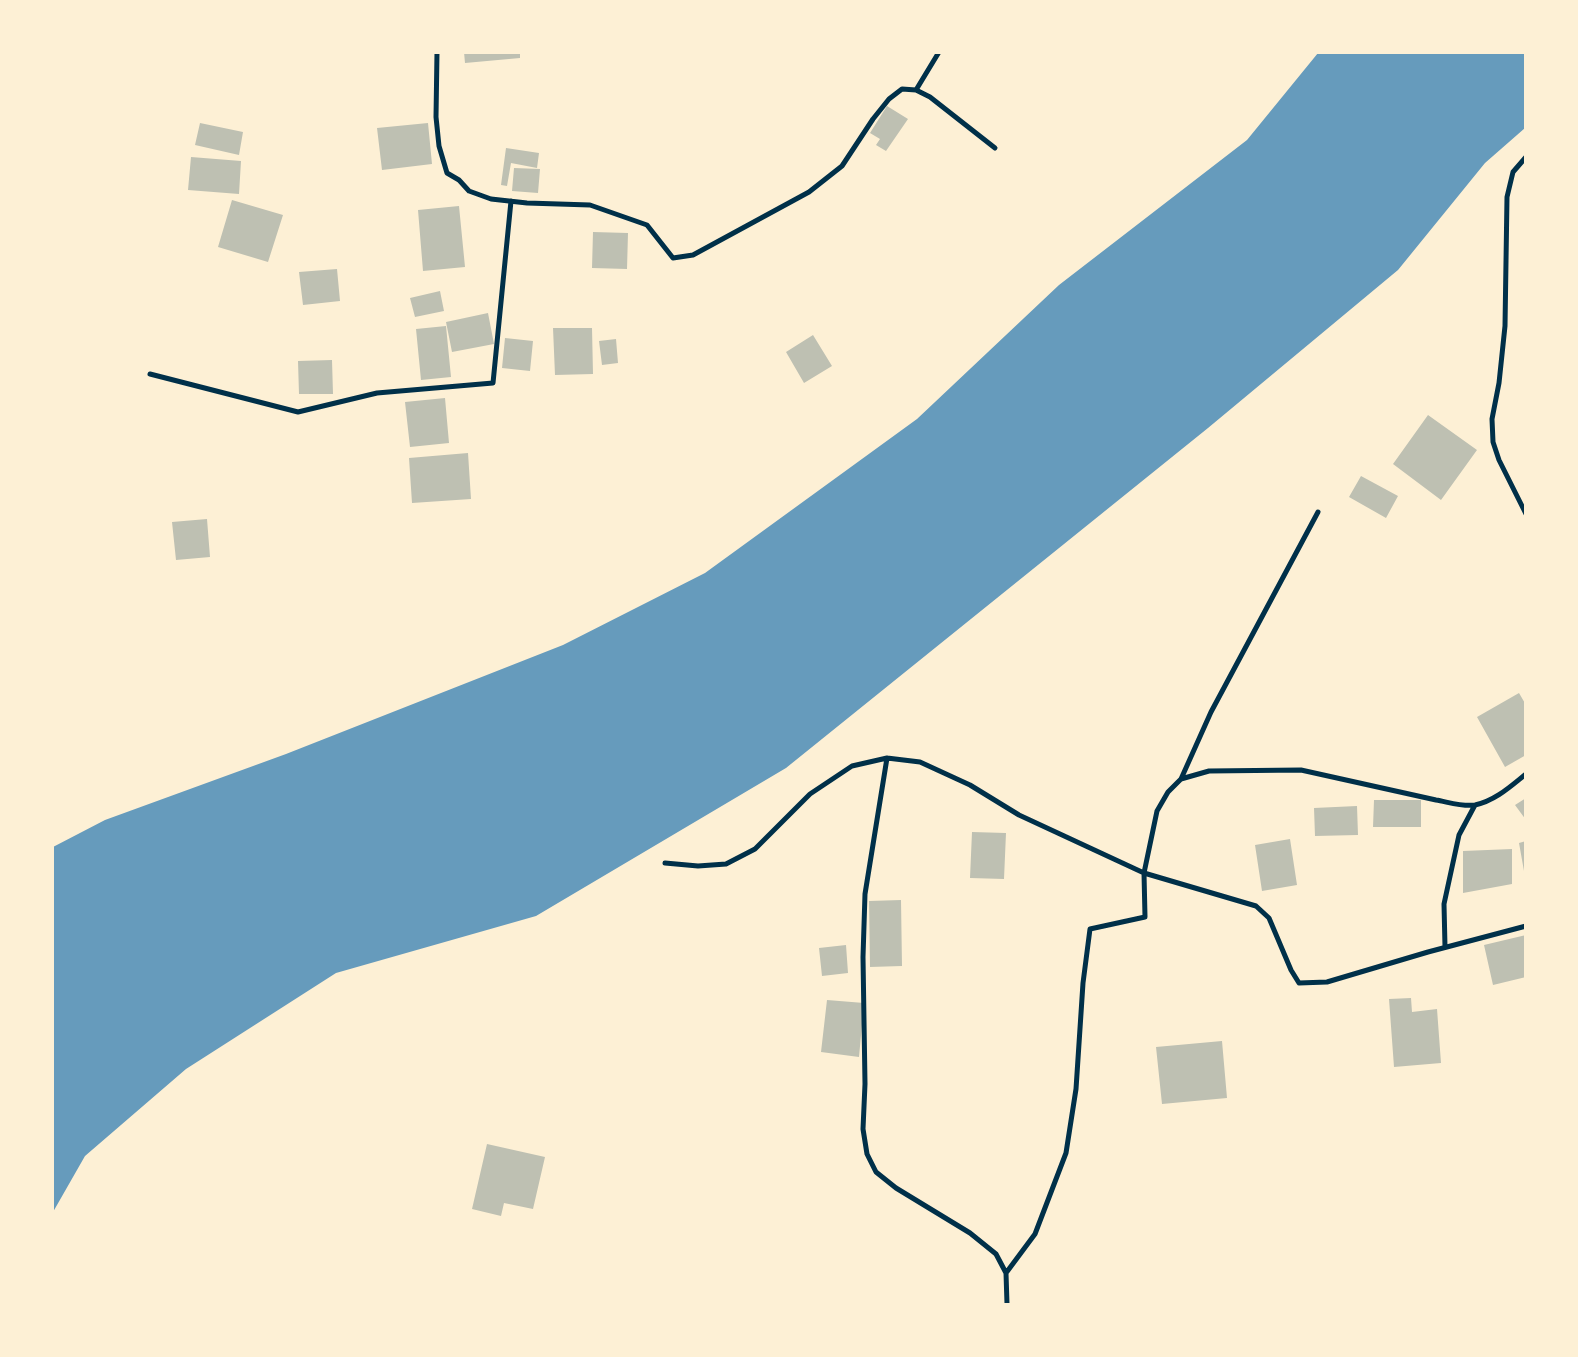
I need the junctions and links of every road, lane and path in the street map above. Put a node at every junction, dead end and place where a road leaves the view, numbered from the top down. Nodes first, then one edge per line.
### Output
1 (437, 52) edge
2 (939, 52) edge
3 (916, 90) junction
4 (994, 148) dead end
5 (1526, 157) edge
6 (511, 201) junction
7 (150, 374) dead end
8 (1318, 512) dead end
9 (1526, 514) edge
10 (887, 758) junction
11 (1526, 774) edge
12 (1181, 778) junction
13 (1475, 805) junction
14 (665, 863) dead end
15 (1144, 874) junction
16 (1526, 926) edge
17 (1445, 947) junction
18 (1006, 1273) junction
19 (1007, 1304) edge

1 - 6 street
2 - 3 street
3 - 4 street
3 - 6 street
5 - 9 street
6 - 7 street
8 - 12 street
10 - 14 street
10 - 15 street
10 - 18 street
11 - 13 street
12 - 13 street
12 - 15 street
13 - 17 street
15 - 17 street
15 - 18 street
16 - 17 street
18 - 19 street

